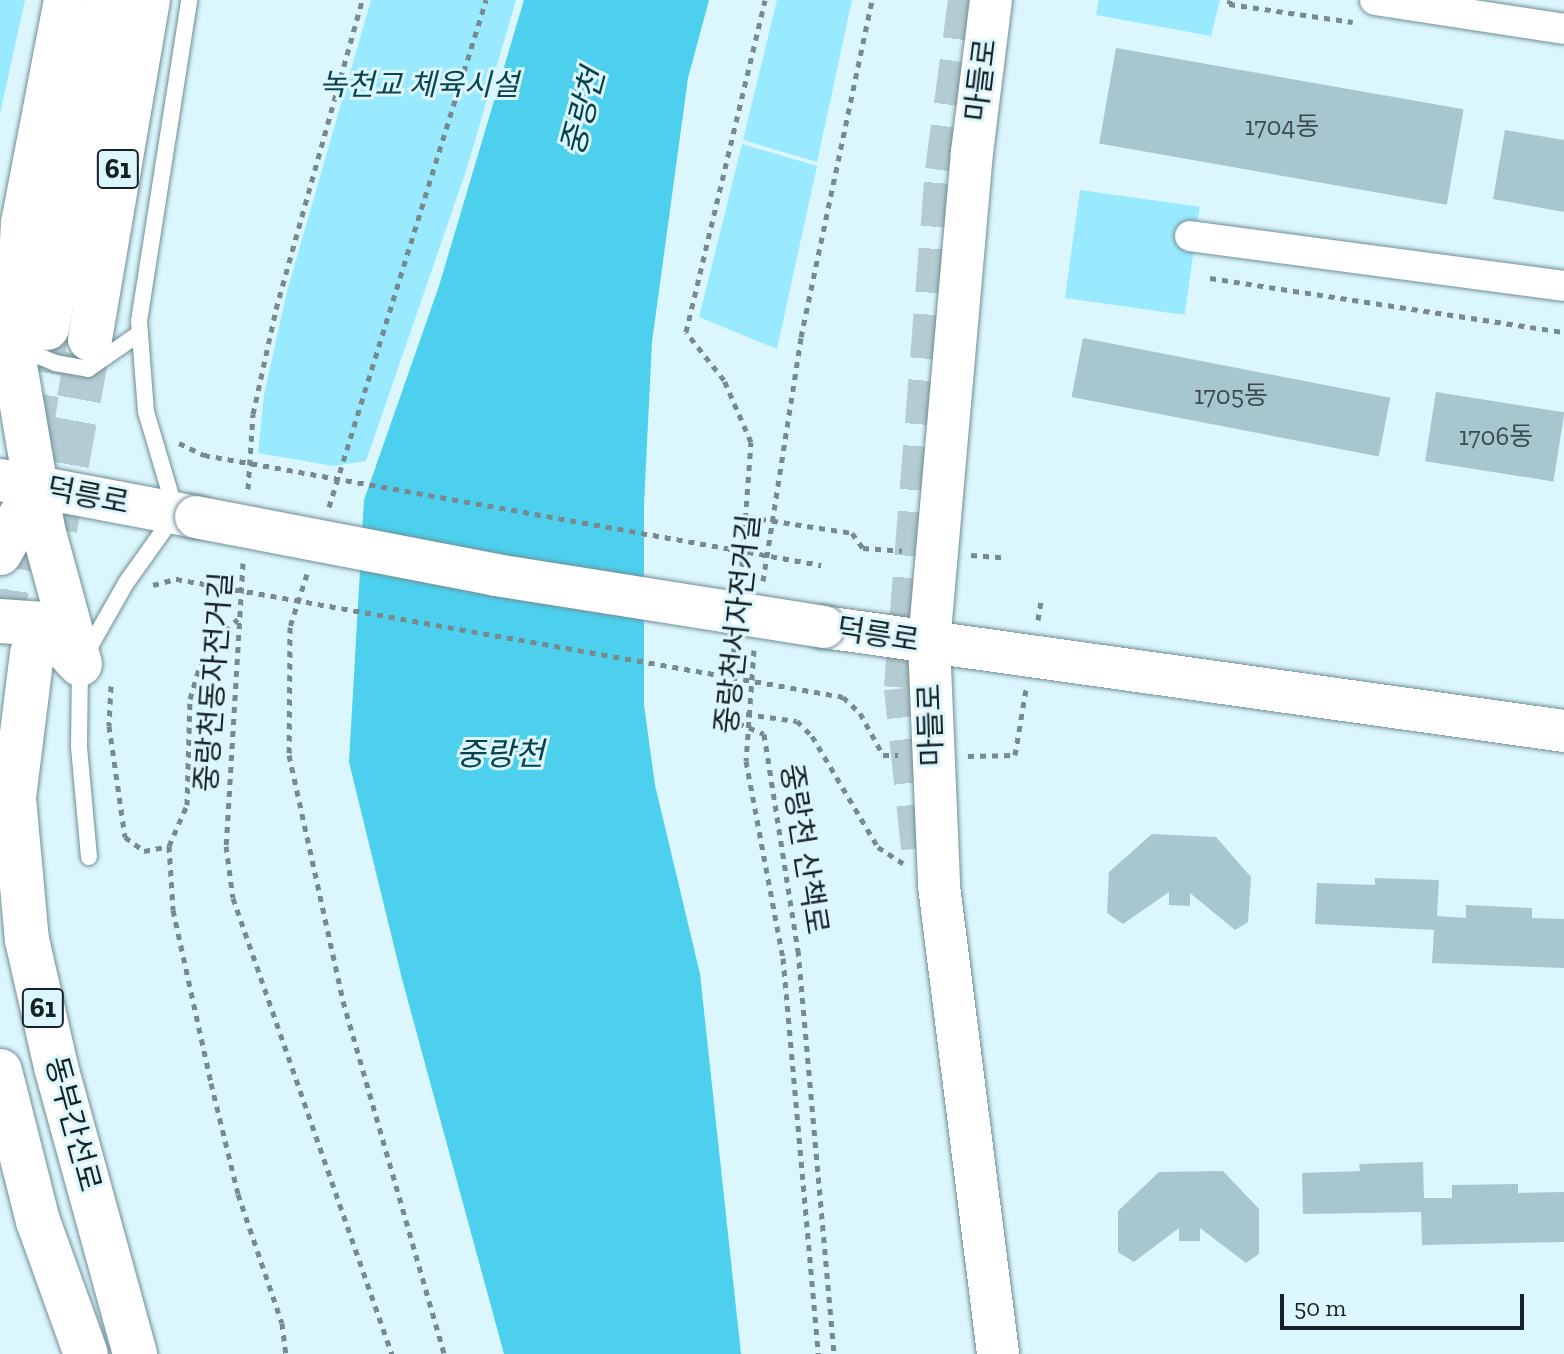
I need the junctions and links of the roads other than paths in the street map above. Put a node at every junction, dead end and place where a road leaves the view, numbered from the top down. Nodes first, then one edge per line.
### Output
1 (66, 0) edge
2 (110, 0) edge
3 (148, 0) edge
4 (189, 0) edge
5 (991, 0) edge
6 (1375, 0) edge
7 (1564, 29) edge
8 (23, 223) junction
9 (1190, 236) dead end
10 (0, 285) edge
11 (1564, 286) edge
12 (32, 330) junction
13 (140, 333) junction
14 (90, 339) tunnel mouth
15 (19, 483) edge
16 (186, 515) junction
17 (0, 553) tunnel mouth
18 (0, 621) edge
19 (929, 643) junction
20 (32, 653) dead end
21 (96, 672) junction
22 (1564, 731) edge
23 (89, 857) dead end
24 (0, 939) edge
25 (0, 1071) edge
26 (42, 1097) junction
27 (56, 1272) junction
28 (85, 1345) edge
29 (133, 1354) edge
30 (998, 1354) edge

1 - 8 highway
2 - 12 highway, 61
3 - 14 highway, 61
4 - 13 lane
5 - 19 main road, 마들로
6 - 7 street
8 - 10 highway
8 - 12 highway
9 - 11 street
12 - 13 lane
12 - 15 highway
13 - 16 lane
15 - 16 main road, 덕릉로
15 - 17 highway
15 - 21 highway
16 - 19 main road, 덕릉로, bridge
16 - 21 lane
18 - 21 highway
19 - 22 main road, 덕릉로
19 - 30 main road, 마들로
20 - 29 highway, 동부간선로 / 61
21 - 23 lane
24 - 26 highway, 동부간선로 / 61
25 - 27 highway
26 - 27 highway
26 - 29 highway, 동부간선로 / 61
27 - 28 highway

